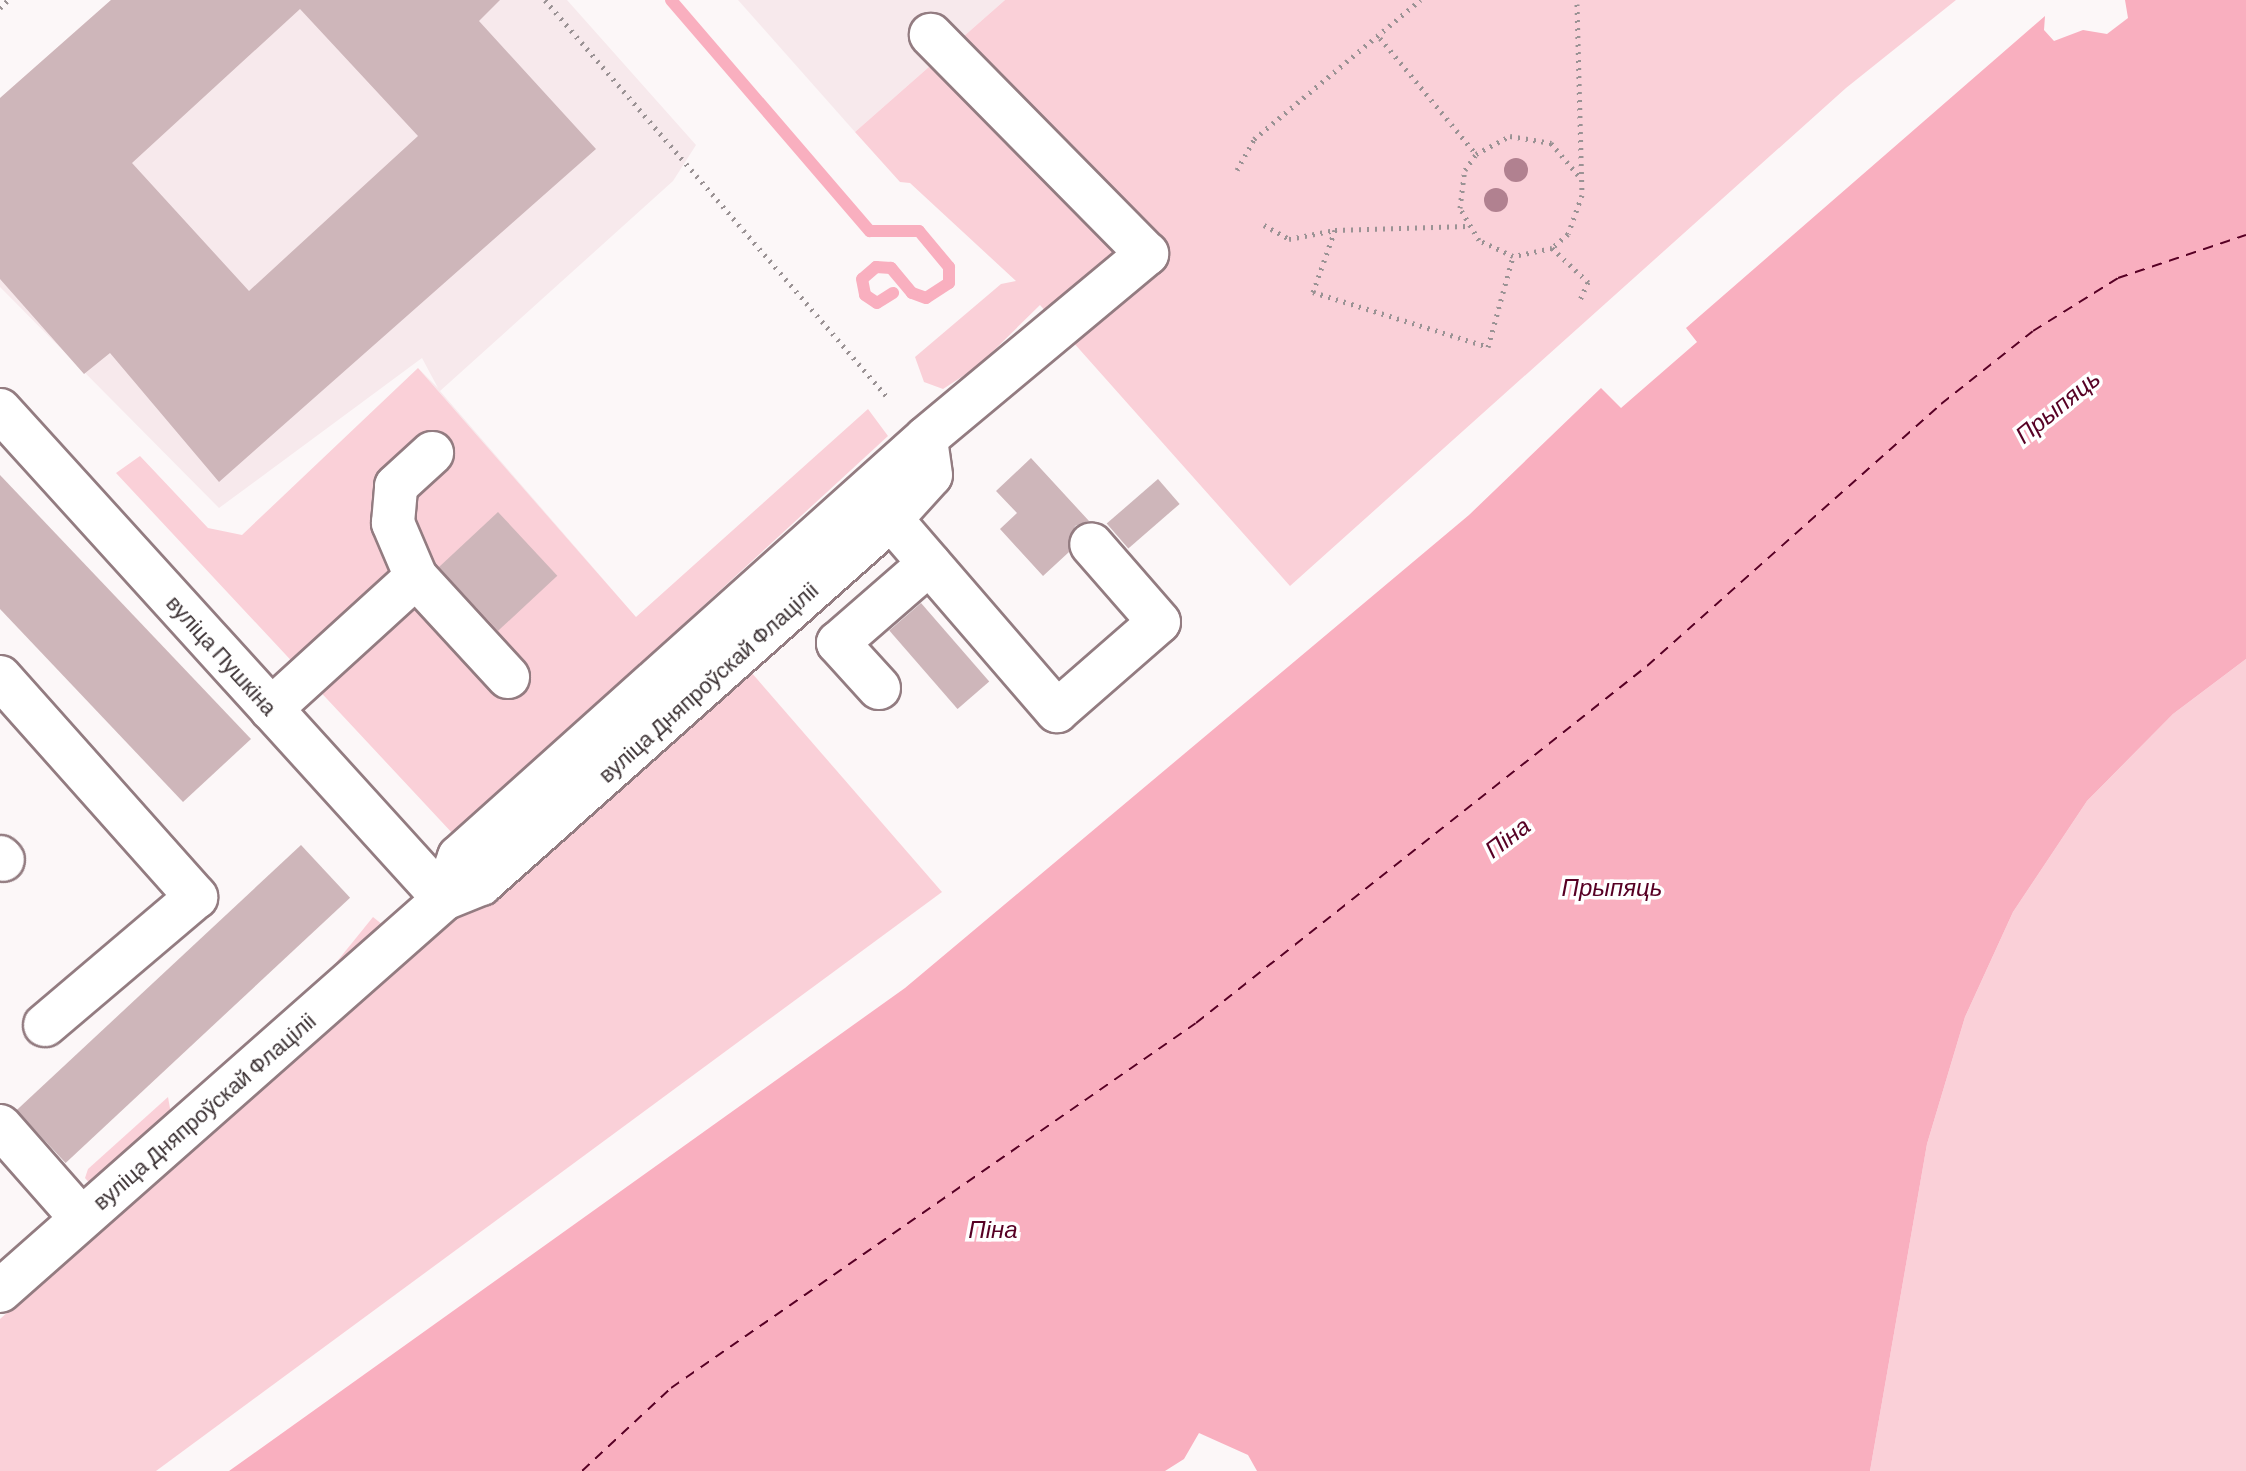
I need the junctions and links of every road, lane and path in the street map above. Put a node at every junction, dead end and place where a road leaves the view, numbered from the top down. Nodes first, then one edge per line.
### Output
1 (8, 0) edge
2 (545, 0) edge
3 (1420, 0) edge
4 (1577, 4) dead end
5 (0, 8) edge
6 (931, 35) dead end
7 (1380, 38) junction
8 (1476, 154) junction
9 (1237, 170) dead end
10 (1578, 175) junction
11 (1264, 225) dead end
12 (1467, 226) junction
13 (1335, 230) junction
14 (1552, 248) junction
15 (1513, 256) junction
16 (1579, 302) dead end
17 (888, 398) dead end
18 (0, 410) edge
19 (926, 438) junction
20 (432, 453) dead end
21 (891, 519) junction
22 (1091, 544) dead end
23 (929, 564) junction
24 (416, 577) junction
25 (0, 677) edge
26 (508, 677) dead end
27 (879, 688) dead end
28 (271, 709) junction
29 (444, 899) junction
30 (45, 1025) dead end
31 (0, 1126) edge
32 (81, 1218) junction
33 (0, 1291) edge

1 - 5 path
2 - 17 path
3 - 7 path
4 - 10 path
6 - 19 street, вуліца Дняпроўскай Флаціліі
7 - 8 path
7 - 9 path
8 - 10 path
8 - 12 path
10 - 14 path
11 - 13 path
12 - 13 path
12 - 15 path
13 - 15 path
14 - 15 path
14 - 16 path
18 - 28 street, вуліца Пушкіна
19 - 21 street, вуліца Дняпроўскай Флаціліі
19 - 29 street, вуліца Дняпроўскай Флаціліі
20 - 24 street
21 - 23 street
21 - 29 street, вуліца Дняпроўскай Флаціліі
22 - 23 street
23 - 27 street
24 - 26 street
24 - 28 street
25 - 30 street
28 - 29 street, вуліца Пушкіна
29 - 32 street, вуліца Дняпроўскай Флаціліі
31 - 32 street
32 - 33 street, вуліца Дняпроўскай Флаціліі

